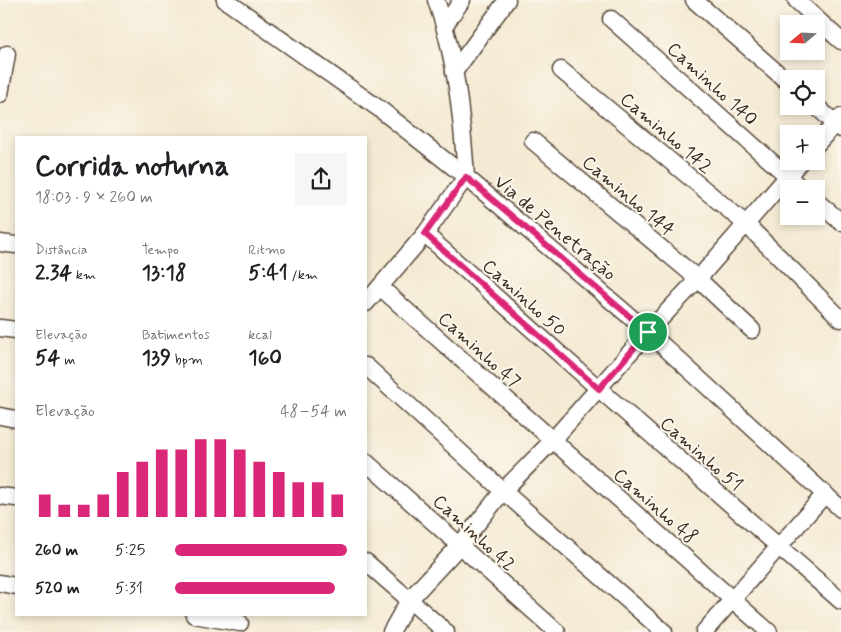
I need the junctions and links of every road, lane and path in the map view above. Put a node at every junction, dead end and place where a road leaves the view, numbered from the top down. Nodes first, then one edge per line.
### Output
1 (225, 0) edge
2 (436, 0) edge
3 (462, 0) edge
4 (507, 0) edge
5 (694, 0) edge
6 (796, 0) edge
7 (611, 19) dead end
8 (446, 31) junction
9 (841, 41) edge
10 (7, 54) dead end
11 (561, 70) dead end
12 (454, 72) junction
13 (780, 75) edge
14 (0, 94) edge
15 (825, 113) edge
16 (839, 123) edge
17 (825, 136) edge
18 (533, 141) dead end
19 (793, 170) edge
20 (788, 176) junction
21 (466, 177) junction
22 (792, 180) edge
23 (825, 209) edge
24 (841, 222) edge
25 (747, 225) junction
26 (425, 234) junction
27 (0, 243) edge
28 (15, 245) edge
29 (698, 280) junction
30 (380, 287) junction
31 (367, 302) edge
32 (841, 320) edge
33 (0, 328) edge
34 (15, 330) edge
35 (752, 330) dead end
36 (648, 332) junction
37 (367, 367) edge
38 (599, 389) junction
39 (0, 416) edge
40 (15, 419) edge
41 (553, 440) junction
42 (367, 463) edge
43 (503, 491) junction
44 (825, 494) junction
45 (0, 496) edge
46 (15, 498) edge
47 (841, 509) edge
48 (460, 545) junction
49 (779, 546) junction
50 (367, 563) edge
51 (0, 583) edge
52 (15, 586) edge
53 (732, 599) junction
54 (409, 600) junction
55 (841, 601) edge
56 (200, 616) edge
57 (241, 623) edge
58 (391, 632) edge
59 (446, 632) edge
60 (557, 632) edge
61 (664, 632) edge
62 (704, 632) edge
63 (769, 632) edge

1 - 21 street, Via de Penetração
2 - 8 street
3 - 8 street
4 - 12 street
5 - 13 street
6 - 9 street
7 - 20 street, Caminho 140
8 - 12 street
10 - 14 street
11 - 25 street, Caminho 142
12 - 21 street
15 - 16 street
16 - 17 street
18 - 29 street, Caminho 144
19 - 20 street
20 - 22 street, Caminho 140
20 - 25 street
21 - 26 street
21 - 36 street, Via de Penetração
23 - 24 street
25 - 29 street
25 - 32 street, Caminho 142
26 - 30 street
26 - 38 street, Caminho 50
27 - 28 street
29 - 35 street, Caminho 144
29 - 36 street
30 - 31 street
30 - 41 street, Caminho 47
33 - 34 street
36 - 38 street
36 - 44 street, Via de Penetração
37 - 43 street
38 - 41 street
38 - 49 street, Caminho 51
39 - 40 street
41 - 43 street
41 - 53 street, Caminho 48
42 - 48 street, Caminho 42
43 - 48 street
43 - 61 street
44 - 47 street, Via de Penetração
44 - 49 street
45 - 46 street
48 - 54 street
48 - 60 street, Caminho 42
49 - 53 street
49 - 55 street, Caminho 51
50 - 54 street
51 - 52 street
53 - 62 street
53 - 63 street, Caminho 48
54 - 58 street
54 - 59 street
56 - 57 street

